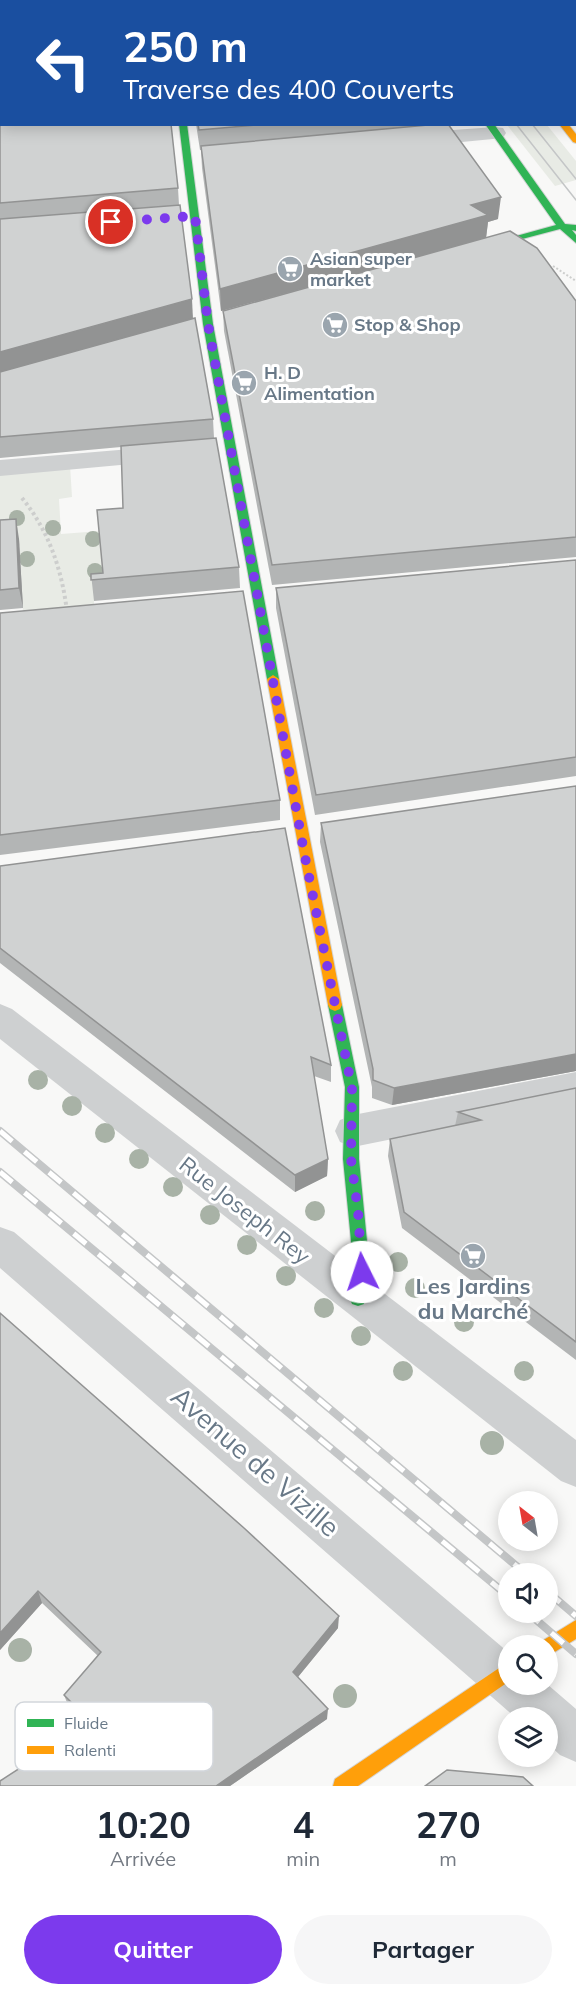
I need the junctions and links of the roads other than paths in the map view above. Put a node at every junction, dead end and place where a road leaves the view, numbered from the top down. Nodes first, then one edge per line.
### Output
1 (183, 126) edge
2 (565, 126) edge
3 (492, 129) edge
4 (576, 140) edge
5 (386, 142) edge
6 (212, 158) edge
7 (188, 160) junction
8 (571, 212) dead end
9 (562, 226) junction
10 (576, 228) edge
11 (576, 240) edge
12 (462, 254) edge
13 (214, 322) junction
14 (190, 329) edge
15 (209, 451) junction
16 (0, 468) edge
17 (0, 1020) edge
18 (576, 1087) edge
19 (353, 1131) junction
20 (0, 1244) edge
21 (358, 1299) junction
22 (576, 1466) edge
23 (576, 1629) edge
24 (558, 1641) edge
25 (498, 1669) edge
26 (498, 1685) edge
27 (527, 1695) edge
28 (576, 1739) edge
29 (342, 1786) edge

1 - 7 street
2 - 4 street
3 - 5 street
3 - 9 street
6 - 7 street
7 - 13 street
8 - 9 street
9 - 10 street
9 - 11 street
9 - 12 street
13 - 14 street
13 - 15 street
15 - 16 street
15 - 19 street
17 - 21 street, Rue Joseph Rey
18 - 19 street
19 - 21 street
20 - 25 street, Avenue de Vizille
21 - 22 street, Rue Joseph Rey
23 - 24 street
26 - 29 street
27 - 28 street, Avenue de Vizille

